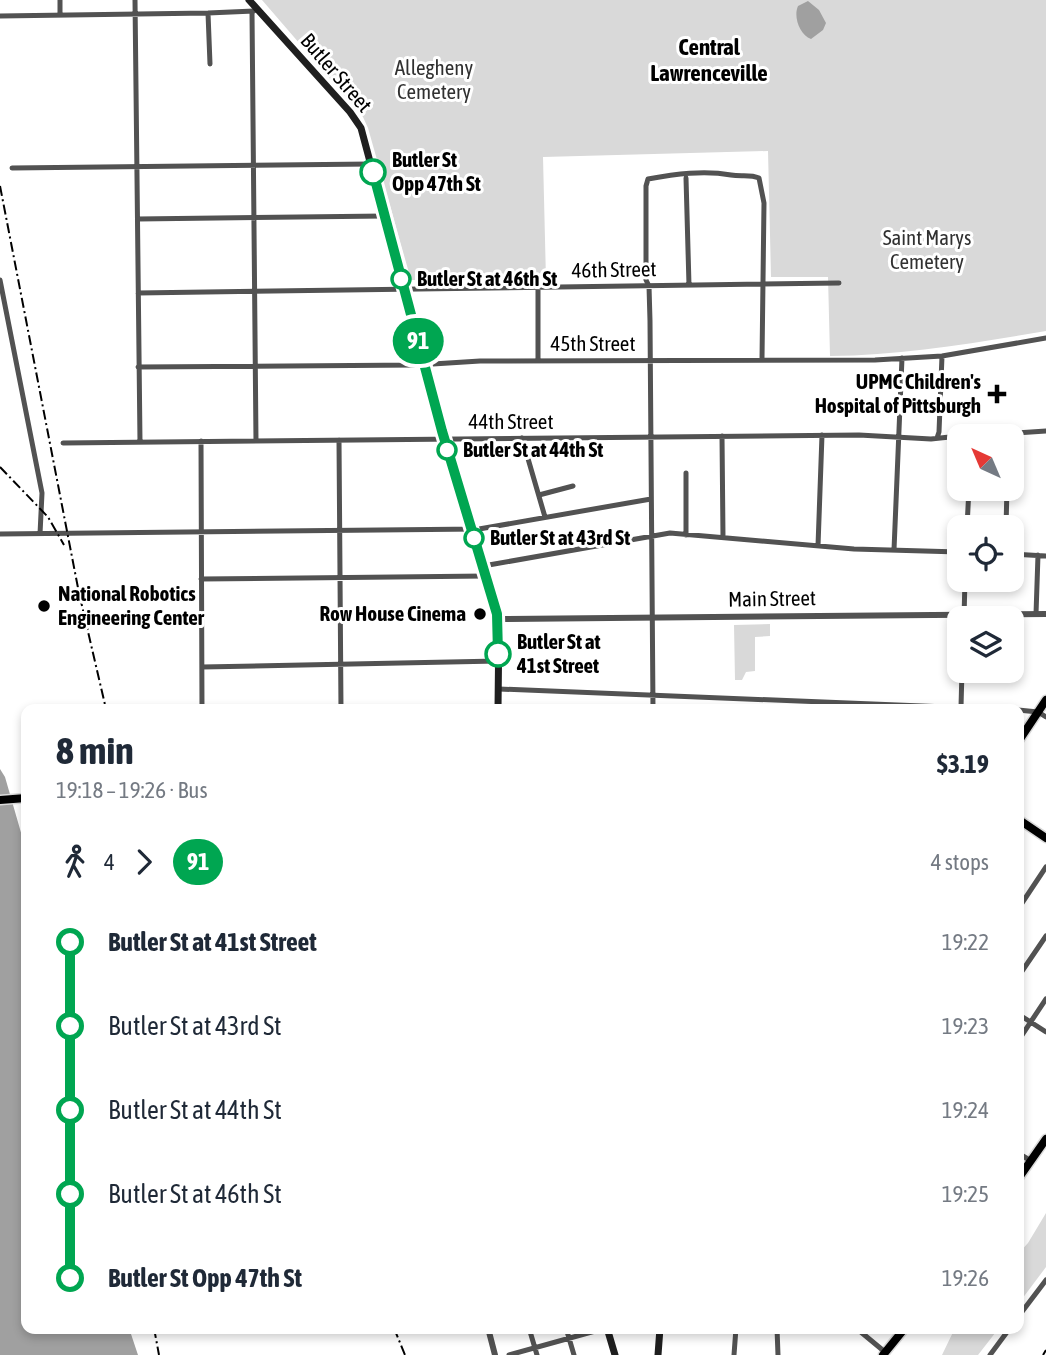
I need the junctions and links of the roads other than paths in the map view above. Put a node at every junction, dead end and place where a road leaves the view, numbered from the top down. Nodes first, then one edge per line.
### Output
1 (60, 0) edge
2 (135, 0) edge
3 (249, 0) edge
4 (254, 10) junction
5 (208, 13) junction
6 (135, 14) junction
7 (60, 15) junction
8 (0, 16) edge
9 (210, 64) dead end
10 (371, 164) junction
11 (254, 165) junction
12 (137, 167) junction
13 (12, 168) dead end
14 (686, 178) dead end
15 (385, 216) junction
16 (254, 218) junction
17 (138, 219) junction
18 (0, 280) edge
19 (839, 283) dead end
20 (763, 284) junction
21 (689, 285) junction
22 (649, 286) junction
23 (538, 287) junction
24 (404, 289) junction
25 (255, 292) junction
26 (138, 293) junction
27 (1046, 338) edge
28 (942, 356) junction
29 (901, 358) junction
30 (762, 359) junction
31 (538, 360) junction
32 (649, 360) junction
33 (424, 363) junction
34 (255, 366) junction
35 (138, 367) junction
36 (1046, 431) edge
37 (1024, 433) edge
38 (822, 435) junction
39 (722, 436) junction
40 (650, 437) junction
41 (898, 437) junction
42 (947, 437) edge
43 (522, 438) junction
44 (937, 438) junction
45 (444, 439) junction
46 (339, 440) junction
47 (201, 441) junction
48 (256, 441) junction
49 (140, 442) junction
50 (63, 443) dead end
51 (686, 473) dead end
52 (573, 486) dead end
53 (539, 495) junction
54 (651, 499) junction
55 (545, 517) junction
56 (472, 529) junction
57 (340, 530) junction
58 (202, 531) junction
59 (0, 534) edge
60 (40, 534) junction
61 (686, 535) junction
62 (651, 537) junction
63 (723, 537) junction
64 (818, 545) junction
65 (894, 550) junction
66 (947, 552) edge
67 (1024, 554) edge
68 (1038, 555) junction
69 (1046, 555) edge
70 (483, 566) junction
71 (486, 576) junction
72 (341, 578) junction
73 (201, 579) junction
74 (1024, 614) edge
75 (1036, 614) junction
76 (1046, 614) edge
77 (947, 616) edge
78 (652, 617) junction
79 (499, 619) junction
80 (498, 661) junction
81 (341, 665) junction
82 (202, 667) junction
83 (962, 683) edge
84 (499, 689) junction
85 (653, 695) junction
86 (1046, 701) edge
87 (202, 704) edge
88 (341, 704) edge
89 (498, 704) edge
90 (653, 704) edge
91 (808, 704) edge
92 (961, 704) edge
93 (1024, 711) edge
94 (1042, 715) edge
95 (1024, 735) edge
96 (21, 798) edge
97 (0, 800) edge
98 (1024, 823) edge
99 (1046, 838) edge
100 (1046, 867) edge
101 (1024, 900) edge
102 (1046, 936) edge
103 (1024, 967) edge
104 (1046, 999) edge
105 (1024, 1018) edge
106 (1031, 1022) junction
107 (1024, 1032) edge
108 (1046, 1032) edge
109 (1046, 1139) edge
110 (1024, 1157) edge
111 (1031, 1161) junction
112 (1024, 1171) edge
113 (1046, 1280) edge
114 (1024, 1309) edge
115 (490, 1334) edge
116 (531, 1334) edge
117 (568, 1334) edge
118 (584, 1334) edge
119 (608, 1334) edge
120 (660, 1334) edge
121 (736, 1334) edge
122 (778, 1334) edge
123 (863, 1334) edge
124 (900, 1334) edge
125 (1006, 1334) edge
126 (569, 1338) junction
127 (535, 1348) junction
128 (884, 1353) edge
129 (495, 1355) edge
130 (509, 1355) edge
131 (537, 1355) edge
132 (574, 1355) edge
133 (615, 1355) edge
134 (658, 1355) edge
135 (734, 1355) edge
136 (778, 1355) edge
137 (990, 1355) edge

1 - 7 street
2 - 6 street
3 - 4 main road, Butler Street
4 - 5 street
4 - 10 main road, Butler Street
4 - 11 street
5 - 6 street
5 - 9 street
6 - 7 street
6 - 12 street
7 - 8 street
10 - 11 street
10 - 15 main road, Butler Street
11 - 12 street
11 - 16 street
12 - 13 street
12 - 17 street
14 - 21 street
15 - 16 street
15 - 24 main road, Butler Street
16 - 17 street
16 - 25 street
17 - 26 street
18 - 60 street
19 - 20 street, 46th Street
20 - 21 street, 46th Street
20 - 22 street
20 - 30 street
21 - 22 street, 46th Street
22 - 23 street, 46th Street
22 - 32 street
23 - 24 street, 46th Street
23 - 31 street
24 - 25 street, 46th Street
24 - 33 main road, Butler Street
25 - 26 street, 46th Street
25 - 34 street
26 - 35 street
27 - 28 street, 45th Street
28 - 29 street, 45th Street
28 - 44 street
29 - 30 street, 45th Street
29 - 41 street
30 - 32 street, 45th Street
31 - 32 street, 45th Street
31 - 33 street, 45th Street
32 - 40 street
33 - 34 street, 45th Street
33 - 45 main road, Butler Street
34 - 35 street, 45th Street
34 - 48 street
35 - 49 street
36 - 37 street
38 - 39 street, 44th Street
38 - 41 street, 44th Street
38 - 64 street
39 - 40 street, 44th Street
39 - 63 street
40 - 43 street, 44th Street
40 - 54 street
41 - 44 street, 44th Street
41 - 65 street
42 - 44 street, 44th Street
43 - 45 street, 44th Street
43 - 53 street
45 - 46 street, 44th Street
45 - 56 main road, Butler Street
46 - 48 street, 44th Street
46 - 57 street
47 - 48 street, 44th Street
47 - 49 street, 44th Street
47 - 58 street
49 - 50 street, 44th Street
51 - 61 street
52 - 53 street
53 - 55 street
54 - 55 street
54 - 62 street
55 - 56 street
56 - 57 street
56 - 70 main road, Butler Street
57 - 58 street
57 - 72 street
58 - 60 street
58 - 73 street
59 - 60 street
61 - 62 street
61 - 63 street
62 - 70 street
62 - 78 street
63 - 64 street
64 - 65 street
65 - 66 street
67 - 68 street
68 - 69 street
68 - 75 street
70 - 71 main road, Butler Street
71 - 72 street
71 - 79 main road, Butler Street
72 - 73 street
72 - 81 street
73 - 82 street
74 - 75 street, Main Street
75 - 76 street, Main Street
77 - 78 street, Main Street
78 - 79 street, Main Street
78 - 85 street
79 - 80 main road, Butler Street
80 - 81 street
80 - 84 main road, Butler Street
81 - 82 street
81 - 88 street
82 - 87 street
83 - 92 street
84 - 85 street
84 - 89 main road, Butler Street
85 - 90 street
85 - 91 street
86 - 94 main road
93 - 94 street
94 - 95 main road
96 - 97 main road
98 - 99 main road
100 - 101 street
102 - 103 street
104 - 106 street
105 - 106 street
106 - 107 street
106 - 108 street
109 - 111 main road
110 - 111 street
111 - 112 main road
113 - 114 street
115 - 129 street
116 - 127 street
117 - 126 street
118 - 126 street
119 - 133 main road
120 - 134 main road
121 - 135 street
122 - 136 street
123 - 128 street
124 - 128 main road
125 - 137 street
126 - 127 street
126 - 132 street
127 - 130 street
127 - 131 street

